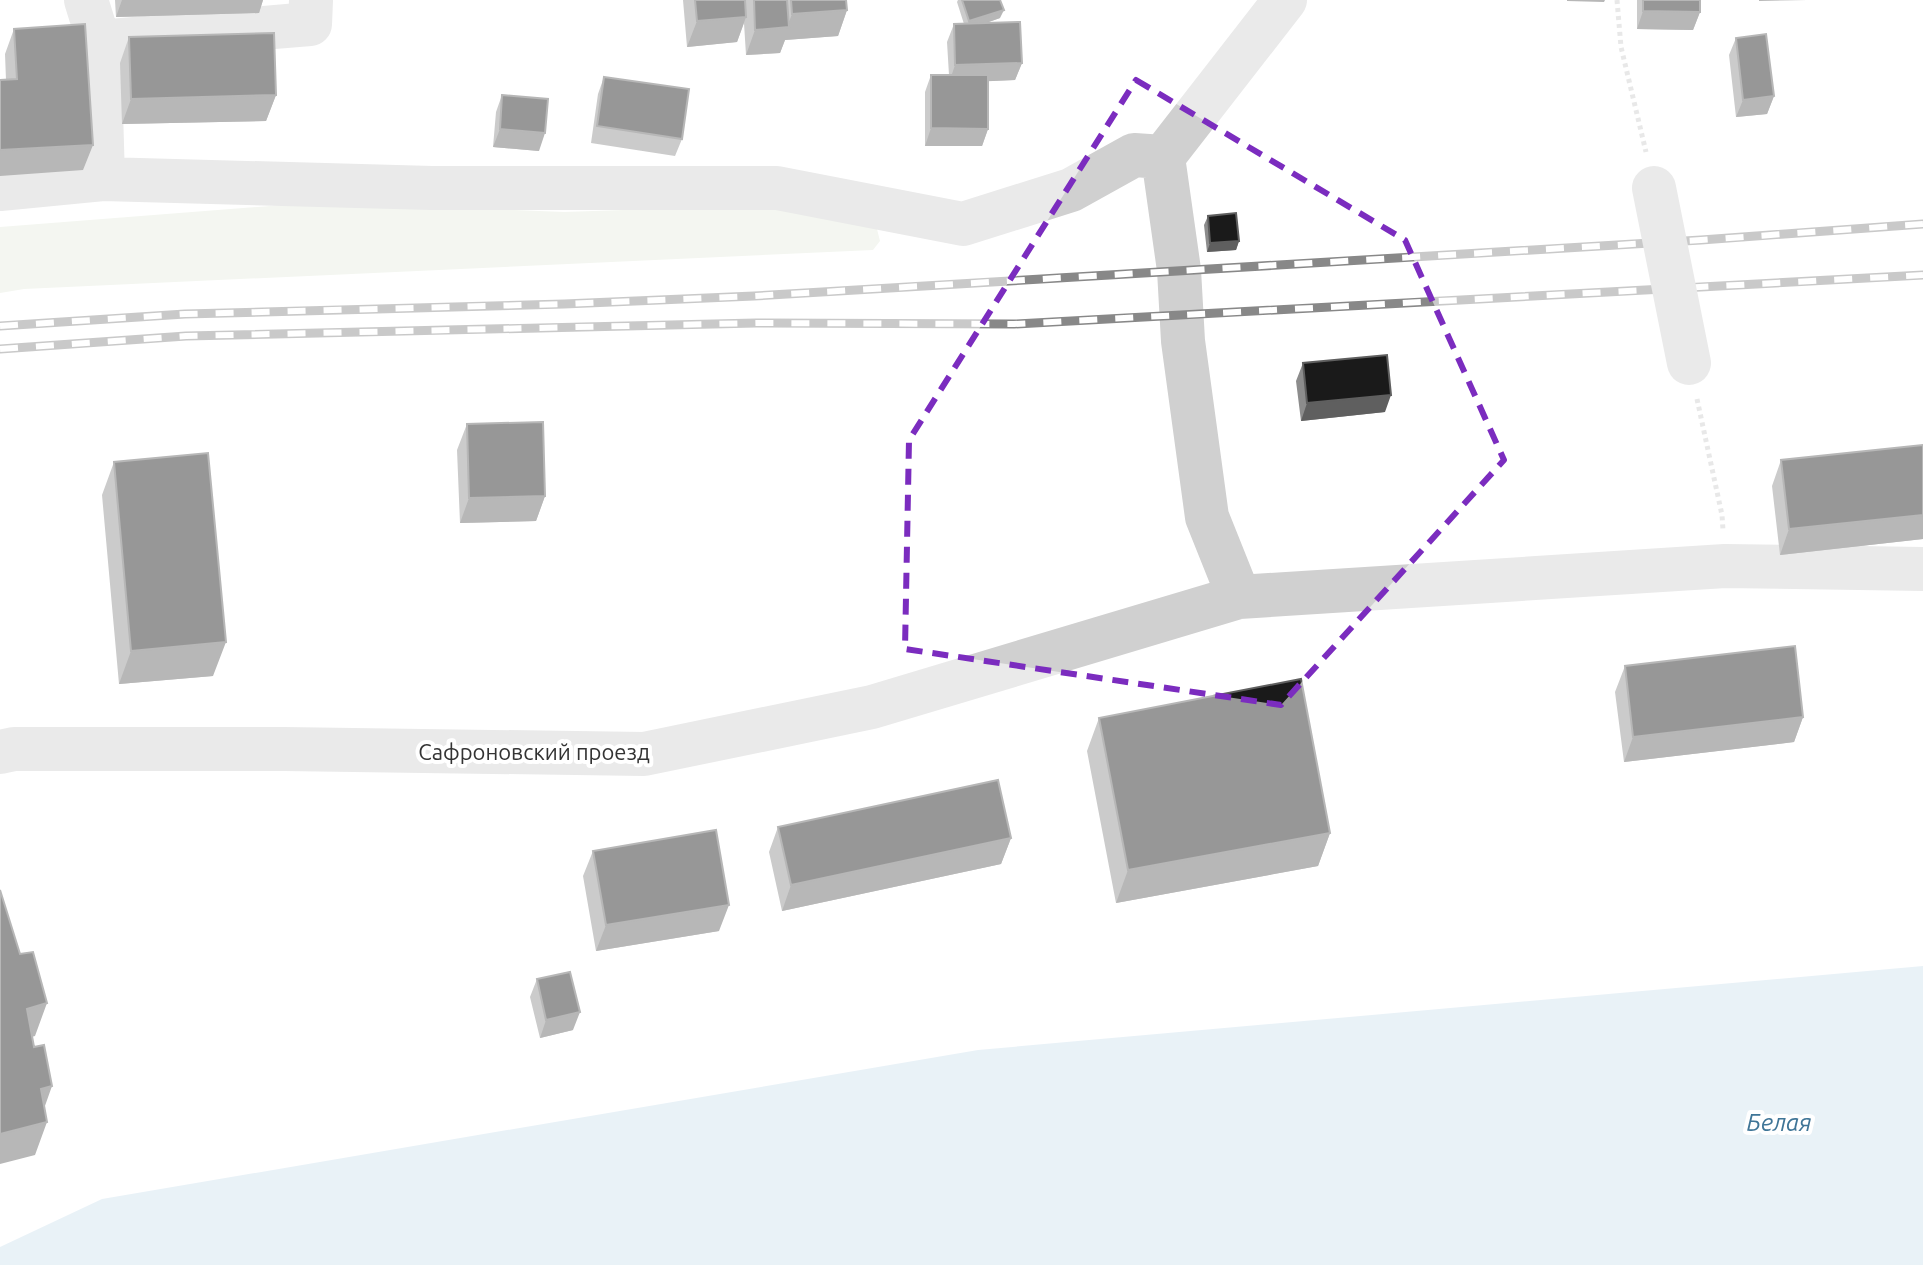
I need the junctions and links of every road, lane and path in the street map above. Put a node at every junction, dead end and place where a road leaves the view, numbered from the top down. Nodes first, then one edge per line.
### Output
1 (86, 0) edge
2 (311, 0) edge
3 (1285, 0) edge
4 (1617, 0) edge
5 (99, 42) junction
6 (1163, 157) junction
7 (103, 179) junction
8 (1654, 188) joint
9 (0, 189) edge
10 (1689, 363) joint
11 (1722, 515) dead end
12 (1923, 569) edge
13 (1239, 597) junction
14 (0, 752) edge

1 - 5 street
2 - 5 street
3 - 6 street
4 - 8 path
5 - 7 street
6 - 7 street
6 - 13 street
7 - 9 street
8 - 10 street, bridge
10 - 11 path
12 - 13 street, Сафроновский проезд
13 - 14 street, Сафроновский проезд

